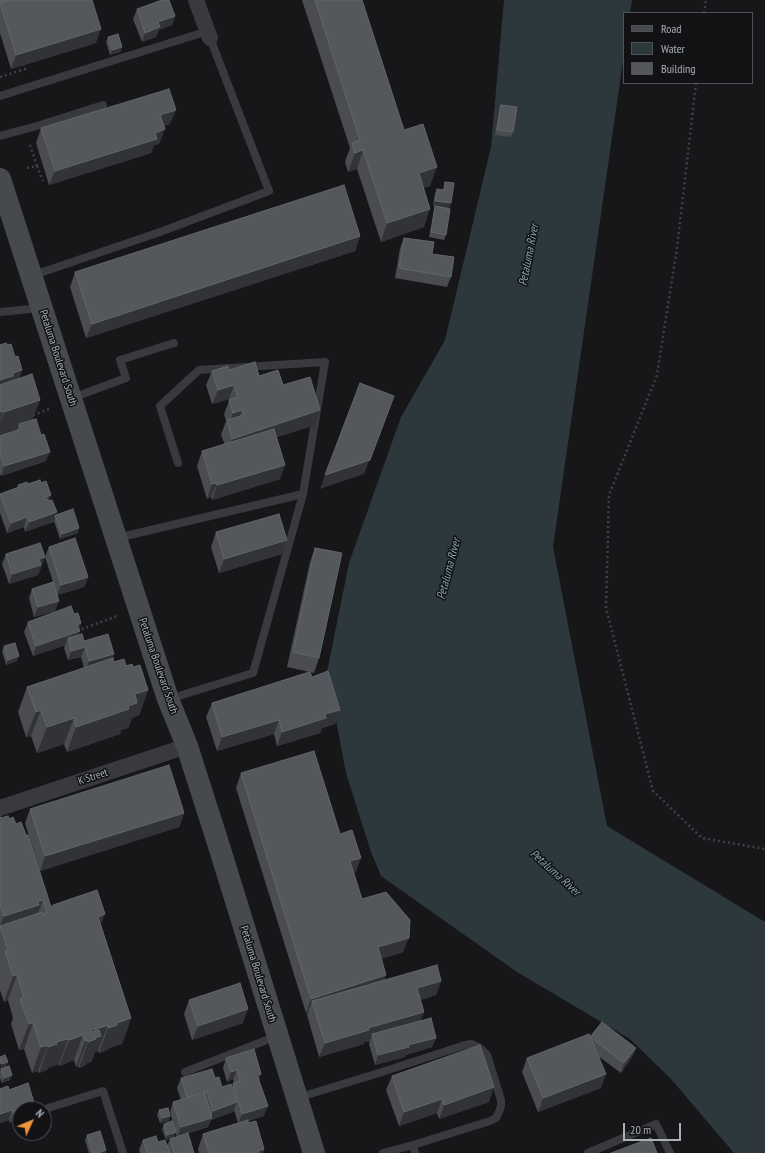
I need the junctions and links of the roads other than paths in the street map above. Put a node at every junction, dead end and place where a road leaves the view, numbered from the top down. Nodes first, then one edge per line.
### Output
1 (196, 0) edge
2 (209, 34) junction
3 (0, 96) edge
4 (103, 106) dead end
5 (0, 136) edge
6 (0, 179) edge
7 (31, 276) junction
8 (42, 308) junction
9 (0, 312) edge
10 (174, 343) dead end
11 (71, 399) junction
12 (178, 463) dead end
13 (303, 494) junction
14 (116, 538) junction
15 (168, 699) junction
16 (187, 746) junction
17 (0, 808) edge
18 (277, 1036) junction
19 (185, 1072) dead end
20 (297, 1098) junction
21 (52, 1107) edge
22 (414, 1149) edge
23 (123, 1153) edge
24 (314, 1153) edge
25 (383, 1153) edge
26 (588, 1153) edge
27 (670, 1153) edge

1 - 2 street
2 - 3 lane
2 - 7 lane
4 - 5 lane
6 - 7 main road, Petaluma Boulevard South
7 - 8 main road, Petaluma Boulevard South
8 - 9 lane
8 - 11 main road, Petaluma Boulevard South
10 - 11 lane
11 - 14 main road, Petaluma Boulevard South
12 - 13 lane
13 - 14 lane
13 - 15 lane
14 - 15 main road, Petaluma Boulevard South
15 - 16 main road, Petaluma Boulevard South
16 - 17 street, K Street
16 - 18 main road, Petaluma Boulevard South
18 - 19 lane
18 - 20 main road, Petaluma Boulevard South
20 - 22 lane
20 - 24 main road, Petaluma Boulevard South
21 - 23 lane
22 - 25 lane
26 - 27 lane

